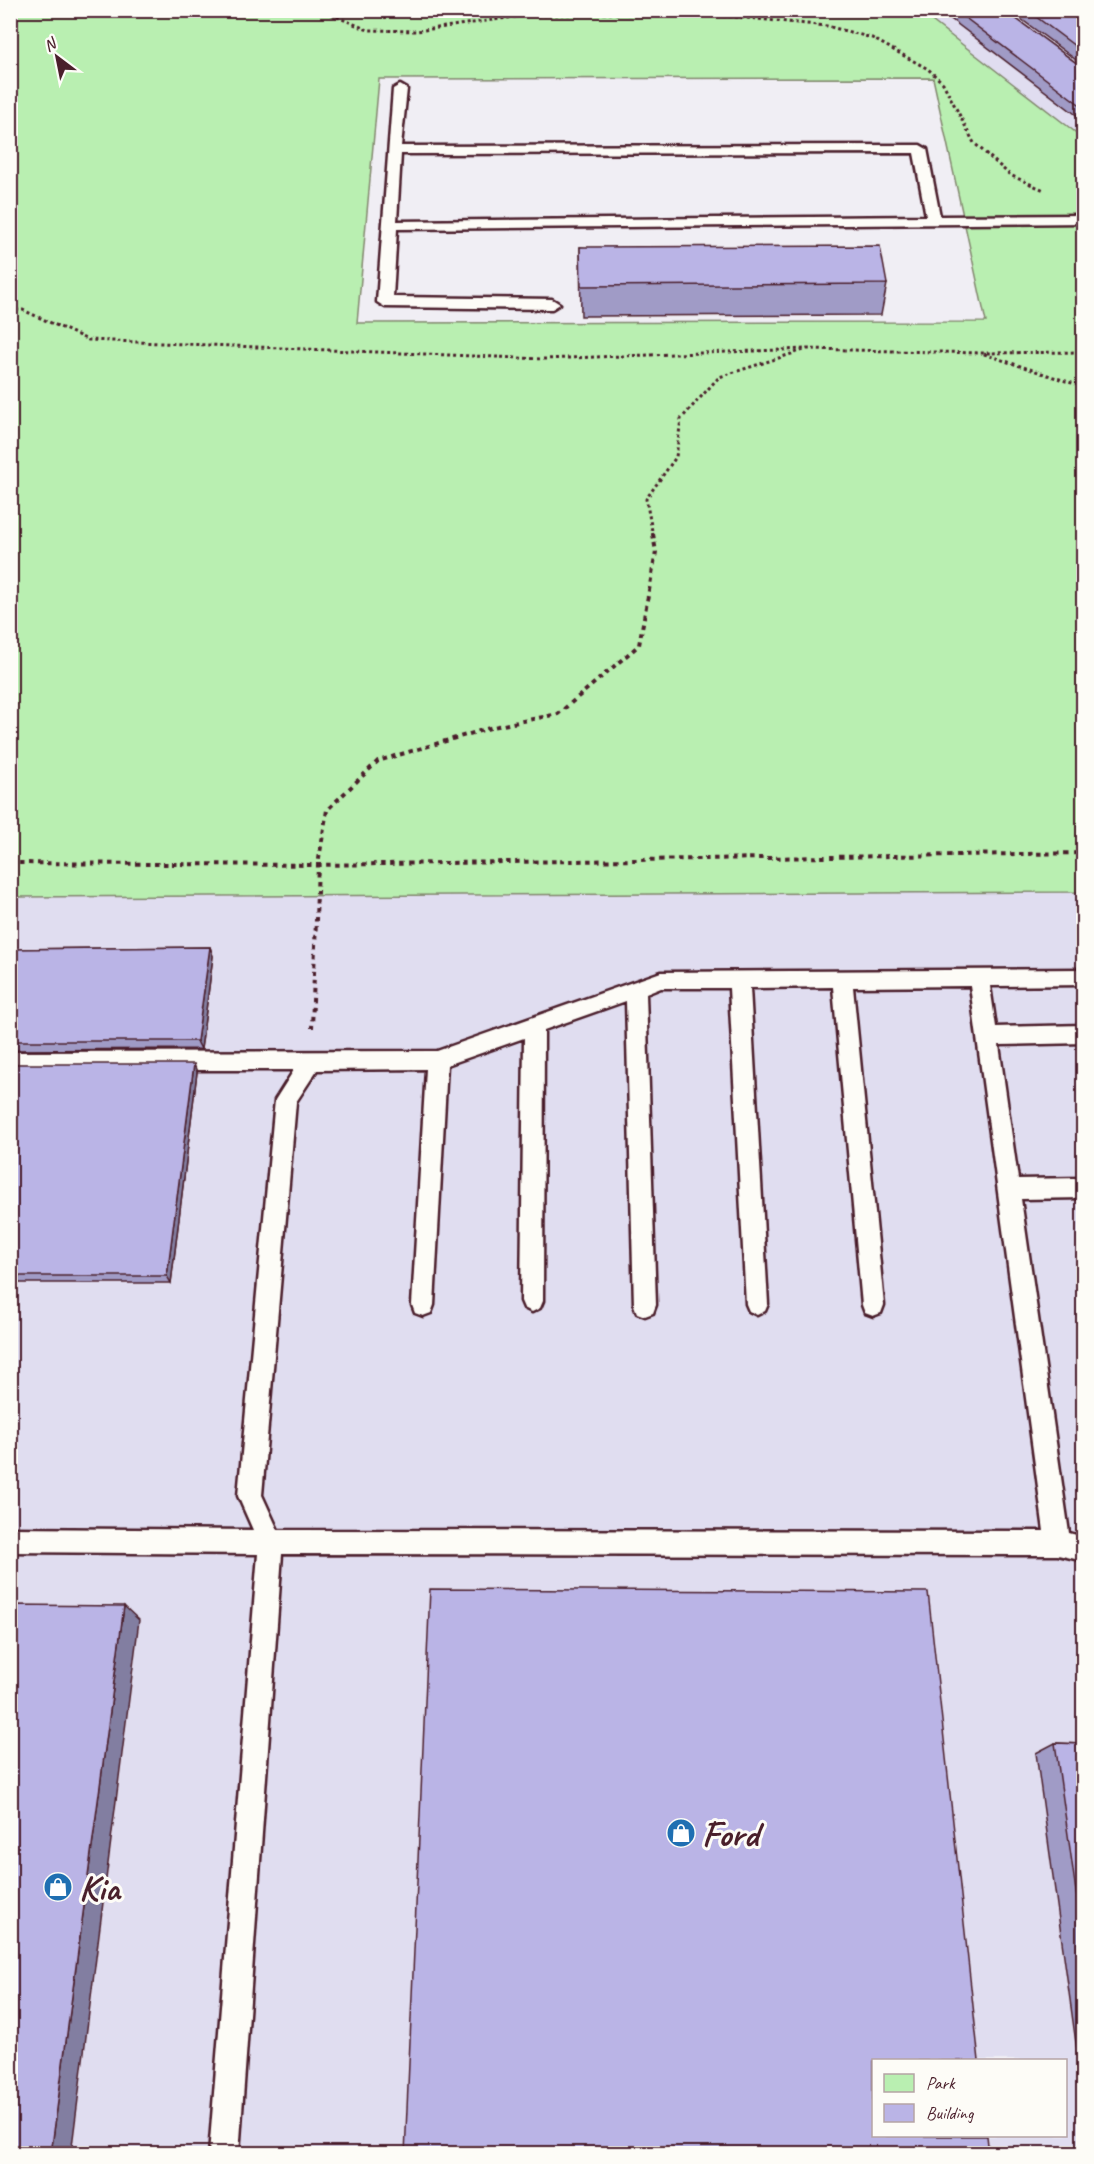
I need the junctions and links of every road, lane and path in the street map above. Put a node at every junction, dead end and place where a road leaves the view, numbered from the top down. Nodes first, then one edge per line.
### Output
1 (314, 10) edge
2 (400, 89) dead end
3 (394, 150) junction
4 (1052, 193) dead end
5 (1083, 219) edge
6 (934, 220) junction
7 (389, 225) junction
8 (552, 304) dead end
9 (10, 310) edge
10 (807, 349) junction
11 (1083, 352) edge
12 (981, 353) junction
13 (1083, 387) edge
14 (1083, 853) edge
15 (10, 863) edge
16 (318, 865) junction
17 (1083, 977) edge
18 (979, 978) junction
19 (842, 979) junction
20 (739, 980) junction
21 (636, 989) junction
22 (534, 1026) junction
23 (1083, 1034) edge
24 (987, 1036) junction
25 (437, 1060) junction
26 (10, 1061) edge
27 (311, 1061) junction
28 (1083, 1188) edge
29 (1008, 1189) junction
30 (532, 1301) dead end
31 (757, 1304) dead end
32 (423, 1305) dead end
33 (645, 1305) dead end
34 (873, 1305) dead end
35 (10, 1539) edge
36 (271, 1542) junction
37 (1058, 1543) junction
38 (1083, 1549) edge
39 (224, 2154) edge

1 - 4 path
2 - 3 lane
3 - 6 lane
3 - 7 lane
5 - 6 lane
6 - 7 lane
7 - 8 lane
9 - 10 path
10 - 12 path
10 - 16 path
11 - 12 path
12 - 13 path
14 - 16 path
15 - 16 path
16 - 27 path
17 - 18 lane
18 - 19 lane
18 - 24 lane
19 - 20 lane
19 - 34 lane
20 - 21 lane
20 - 31 lane
21 - 22 lane
21 - 33 lane
22 - 25 lane
22 - 30 lane
23 - 24 lane
24 - 29 lane
25 - 27 lane
25 - 32 lane
26 - 27 lane
27 - 36 lane
28 - 29 lane
29 - 37 lane
35 - 36 lane
36 - 37 lane
36 - 39 lane
37 - 38 lane

